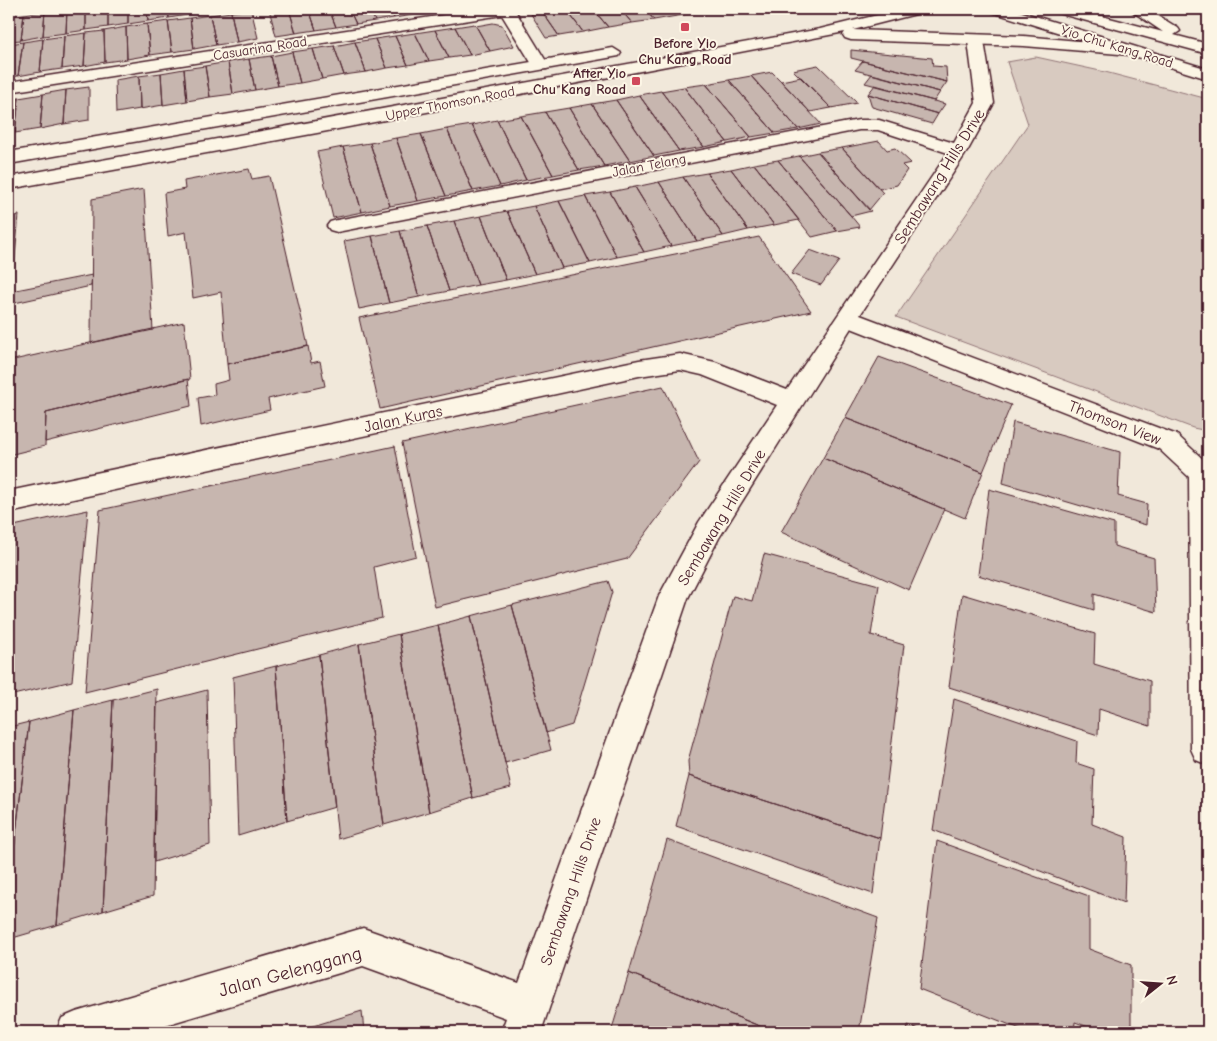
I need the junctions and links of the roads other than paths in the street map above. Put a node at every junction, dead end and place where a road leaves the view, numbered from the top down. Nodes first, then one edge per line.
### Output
1 (508, 9) edge
2 (919, 9) edge
3 (997, 9) edge
4 (1059, 9) edge
5 (1137, 9) edge
6 (820, 34) junction
7 (976, 41) junction
8 (1207, 49) edge
9 (627, 51) dead end
10 (1128, 51) junction
11 (541, 66) junction
12 (1208, 74) edge
13 (9, 87) edge
14 (310, 106) junction
15 (317, 128) junction
16 (959, 150) junction
17 (9, 158) edge
18 (9, 183) edge
19 (337, 226) dead end
20 (846, 318) junction
21 (793, 402) junction
22 (9, 502) edge
23 (1205, 549) edge
24 (1208, 749) edge
25 (526, 1020) edge
26 (76, 1032) edge

1 - 11 street
1 - 13 street, Casuarina Road
2 - 6 street, Upper Thomson Road
3 - 10 street, Yio Chu Kang Road
4 - 8 street, Yio Chu Kang Road
5 - 8 street
6 - 7 street
6 - 15 street, Upper Thomson Road
7 - 10 street
7 - 16 street, Sembawang Hills Drive
9 - 11 street, Upper Thomson Road
10 - 12 street, Yio Chu Kang Road
11 - 14 street, Upper Thomson Road
14 - 15 street
14 - 17 street, Upper Thomson Road
15 - 18 street, Upper Thomson Road
16 - 19 street, Jalan Telang
16 - 20 street, Sembawang Hills Drive
20 - 21 street, Sembawang Hills Drive
20 - 23 street, Thomson View
21 - 22 street, Jalan Kuras
21 - 25 street, Sembawang Hills Drive
23 - 24 street, Thomson View
25 - 26 street, Jalan Gelenggang

